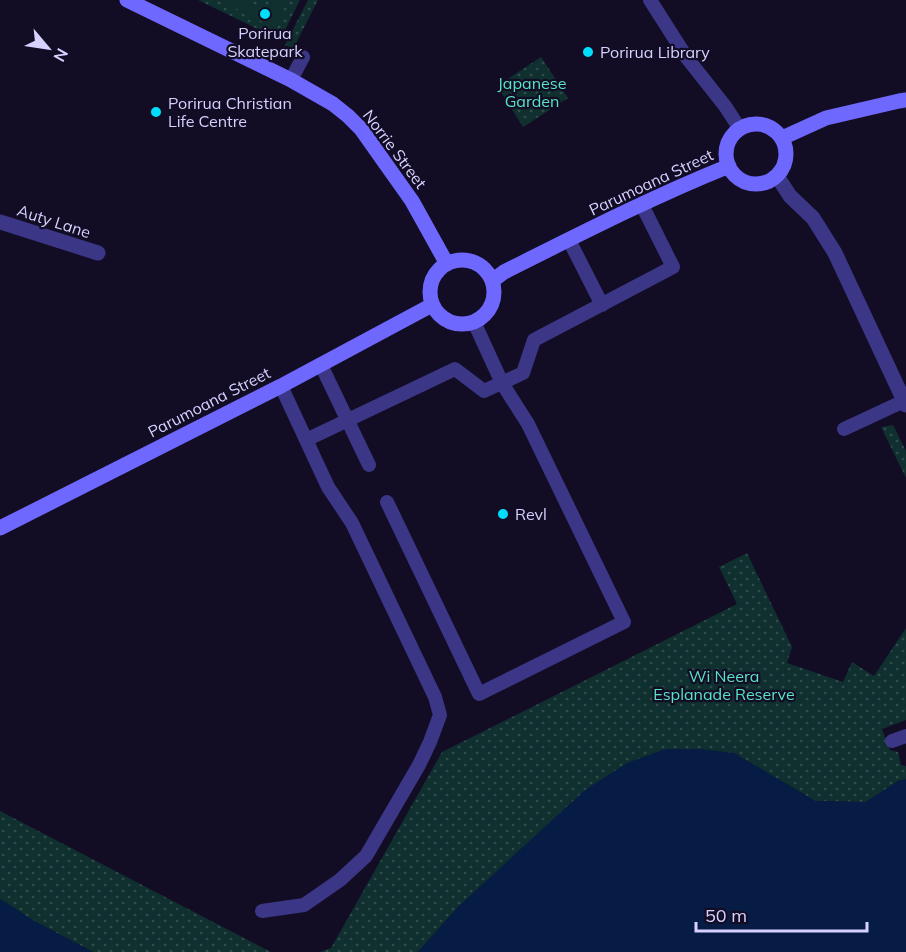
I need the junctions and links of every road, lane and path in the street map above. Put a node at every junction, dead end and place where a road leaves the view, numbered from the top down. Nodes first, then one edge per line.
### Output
1 (127, 0) edge
2 (650, 0) edge
3 (303, 57) dead end
4 (291, 81) junction
5 (906, 100) edge
6 (740, 129) junction
7 (782, 138) junction
8 (729, 166) junction
9 (777, 176) junction
10 (642, 205) junction
11 (0, 222) edge
12 (569, 240) junction
13 (98, 254) dead end
14 (447, 264) junction
15 (492, 281) junction
16 (602, 304) junction
17 (432, 305) junction
18 (474, 322) junction
19 (321, 364) junction
20 (502, 383) junction
21 (281, 386) junction
22 (905, 403) edge
23 (348, 420) junction
24 (844, 429) dead end
25 (306, 440) junction
26 (369, 465) dead end
27 (387, 502) dead end
28 (0, 528) edge
29 (906, 736) edge
30 (892, 741) dead end
31 (262, 911) dead end

1 - 4 main road, Norrie Street
2 - 6 lane
3 - 4 lane
4 - 14 main road, Norrie Street
5 - 7 main road
6 - 7 main road
6 - 8 main road
7 - 9 main road
8 - 9 main road
8 - 10 main road, Parumoana Street
9 - 22 street
10 - 12 main road, Parumoana Street
10 - 16 lane
11 - 13 street, Auty Lane
12 - 15 main road, Parumoana Street
12 - 16 lane
14 - 15 main road
14 - 17 main road
15 - 18 main road
16 - 20 lane
17 - 18 main road
17 - 19 main road, Parumoana Street
18 - 20 lane
19 - 21 main road, Parumoana Street
19 - 23 lane
20 - 23 lane
20 - 27 lane
21 - 25 lane
21 - 28 main road, Parumoana Street
22 - 24 lane
23 - 25 lane
23 - 26 lane
25 - 31 lane
29 - 30 lane

